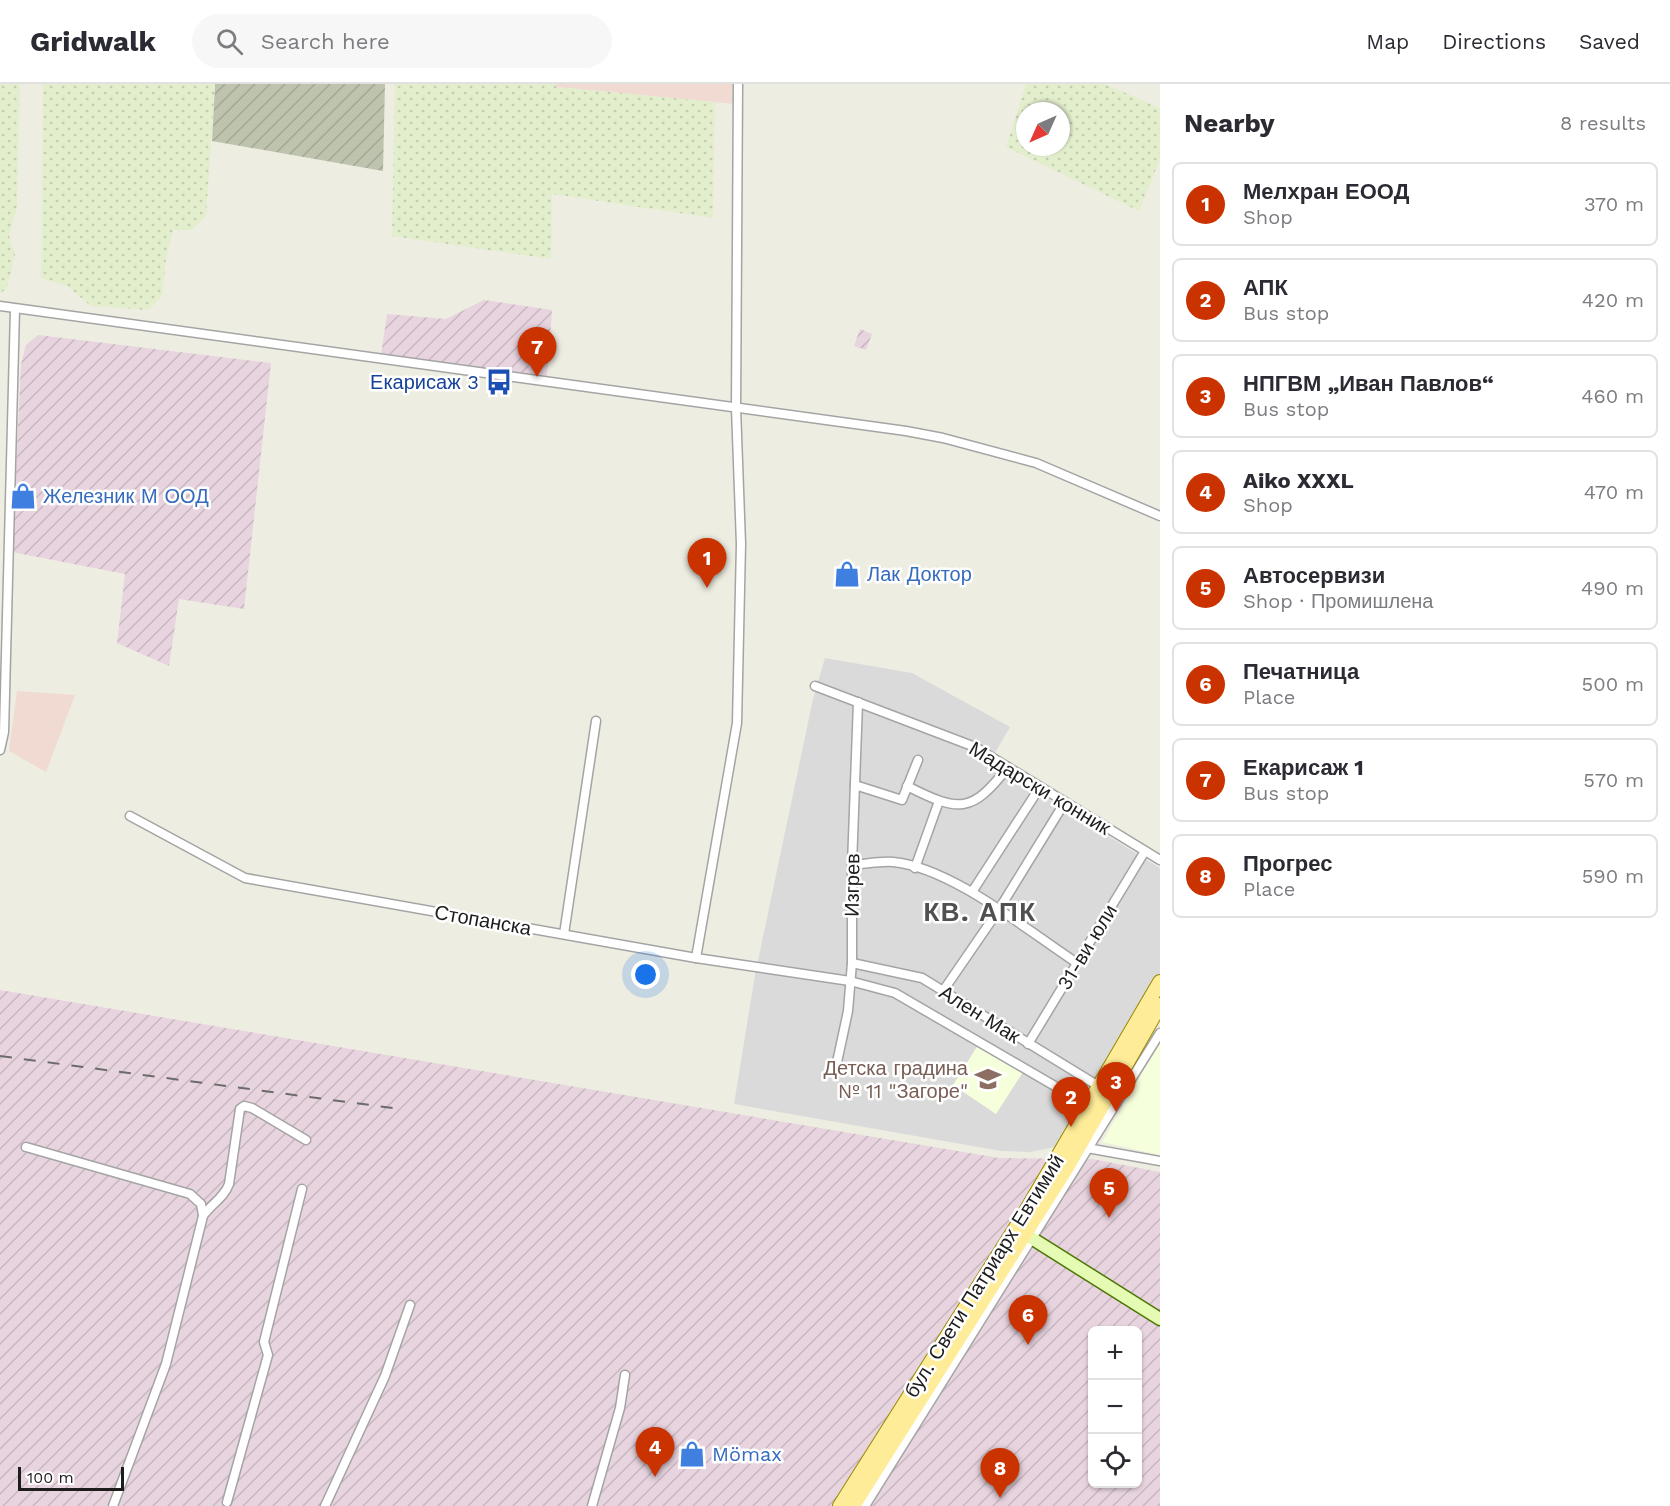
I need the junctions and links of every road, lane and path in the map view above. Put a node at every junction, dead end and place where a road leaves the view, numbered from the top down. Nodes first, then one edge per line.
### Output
1 (738, 84) edge
2 (0, 306) edge
3 (15, 309) junction
4 (736, 408) junction
5 (1160, 516) edge
6 (815, 686) dead end
7 (858, 702) junction
8 (596, 721) dead end
9 (0, 750) edge
10 (918, 760) dead end
11 (1008, 766) junction
12 (855, 785) junction
13 (908, 786) junction
14 (1040, 787) junction
15 (939, 801) junction
16 (1065, 802) junction
17 (130, 816) dead end
18 (1145, 851) junction
19 (1160, 860) edge
20 (852, 865) junction
21 (915, 868) junction
22 (972, 891) junction
23 (998, 911) junction
24 (564, 934) junction
25 (696, 958) junction
26 (852, 963) junction
27 (1077, 963) junction
28 (850, 981) junction
29 (1160, 982) edge
30 (943, 990) junction
31 (1160, 1005) edge
32 (1160, 1033) edge
33 (1028, 1044) junction
34 (836, 1067) dead end
35 (1100, 1087) junction
36 (1089, 1106) junction
37 (306, 1140) dead end
38 (26, 1147) dead end
39 (1084, 1148) junction
40 (1160, 1161) edge
41 (302, 1189) dead end
42 (1027, 1209) junction
43 (203, 1216) junction
44 (1029, 1237) junction
45 (1006, 1243) junction
46 (410, 1305) dead end
47 (1160, 1319) edge
48 (625, 1375) dead end
49 (227, 1502) dead end
50 (112, 1506) edge
51 (325, 1506) edge
52 (592, 1506) edge
53 (840, 1506) edge
54 (853, 1506) edge
55 (865, 1506) edge

1 - 4 street
2 - 3 street
3 - 4 street
3 - 9 street
4 - 5 street
4 - 25 street
6 - 7 street, Мадарски конник
7 - 11 street, Мадарски конник
7 - 12 street, Изгрев
8 - 24 street
10 - 13 street
11 - 14 street, Мадарски конник
11 - 15 street
12 - 13 street
12 - 20 street, Изгрев
13 - 15 street
14 - 16 street, Мадарски конник
14 - 22 street
15 - 21 street
16 - 18 street, Мадарски конник
16 - 23 street
17 - 24 street, Стопанска
18 - 19 street, Мадарски конник
18 - 27 street, 31-ви юли
20 - 21 street
20 - 26 street, Изгрев
21 - 22 street
22 - 23 street
23 - 27 street
23 - 30 street
24 - 25 street, Стопанска
25 - 28 street, Стопанска
26 - 28 street, Изгрев
26 - 30 street, Ален Мак
27 - 33 street, 31-ви юли
28 - 34 street, Изгрев
28 - 36 street, Стопанска
29 - 35 main road, бул. Свети Патриарх Евтимий
30 - 33 street, Ален Мак
31 - 39 main road, бул. Свети Патриарх Евтимий
32 - 39 street
33 - 35 street, Ален Мак
35 - 36 main road, бул. Свети Патриарх Евтимий
36 - 42 main road, бул. Свети Патриарх Евтимий
37 - 43 street
38 - 43 street
39 - 40 street
39 - 44 main road, бул. Свети Патриарх Евтимий
41 - 49 street
42 - 44 main road
42 - 45 main road, бул. Свети Патриарх Евтимий
43 - 50 street
44 - 45 main road
44 - 47 main road
44 - 54 main road, бул. Свети Патриарх Евтимий
44 - 55 street
45 - 53 main road, бул. Свети Патриарх Евтимий
46 - 51 street
48 - 52 street

